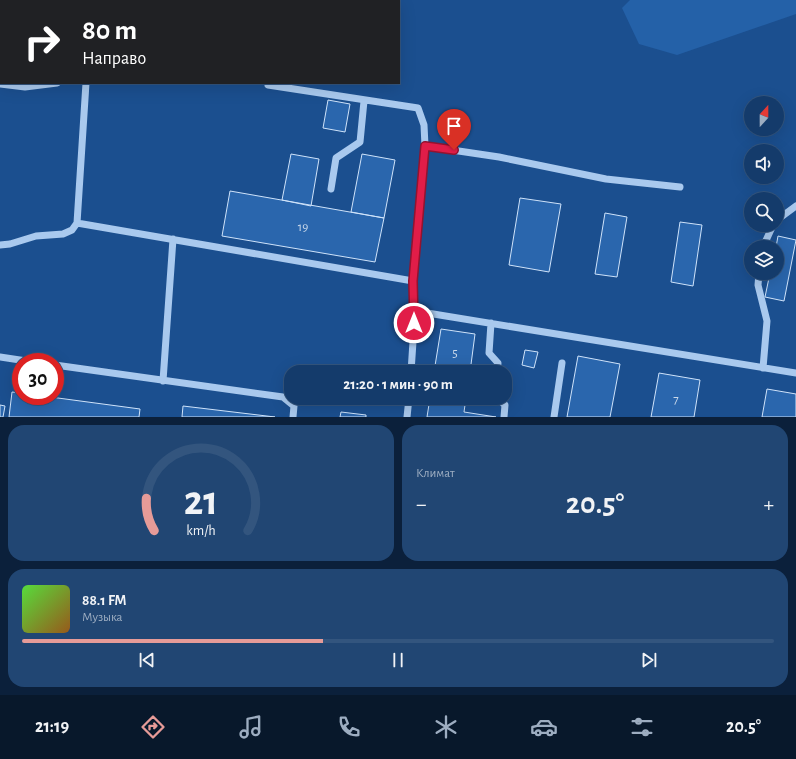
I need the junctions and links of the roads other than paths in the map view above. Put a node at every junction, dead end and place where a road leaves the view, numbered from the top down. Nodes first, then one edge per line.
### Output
1 (0, 84) edge
2 (49, 84) edge
3 (86, 84) edge
4 (268, 85) dead end
5 (364, 101) junction
6 (425, 146) junction
7 (680, 187) dead end
8 (331, 189) dead end
9 (796, 206) edge
10 (784, 215) edge
11 (77, 224) junction
12 (173, 239) junction
13 (0, 245) edge
14 (758, 280) edge
15 (413, 281) junction
16 (415, 311) junction
17 (491, 324) junction
18 (0, 357) edge
19 (12, 359) edge
20 (562, 363) dead end
21 (411, 365) edge
22 (498, 365) edge
23 (64, 366) edge
24 (763, 368) junction
25 (796, 373) edge
26 (163, 382) junction
27 (408, 405) edge
28 (505, 405) edge
29 (293, 417) edge
30 (407, 417) edge
31 (504, 417) edge
32 (554, 417) edge

1 - 2 street
3 - 11 street
4 - 5 street
5 - 6 street
5 - 8 street
6 - 7 street
6 - 15 street
9 - 10 street
11 - 12 street
11 - 13 street
12 - 15 street
12 - 26 street
14 - 24 street
15 - 16 street
16 - 17 street
16 - 21 street
17 - 22 street
17 - 24 street
18 - 19 street
20 - 32 street
23 - 26 street
24 - 25 street
26 - 29 street
27 - 30 street
28 - 31 street

